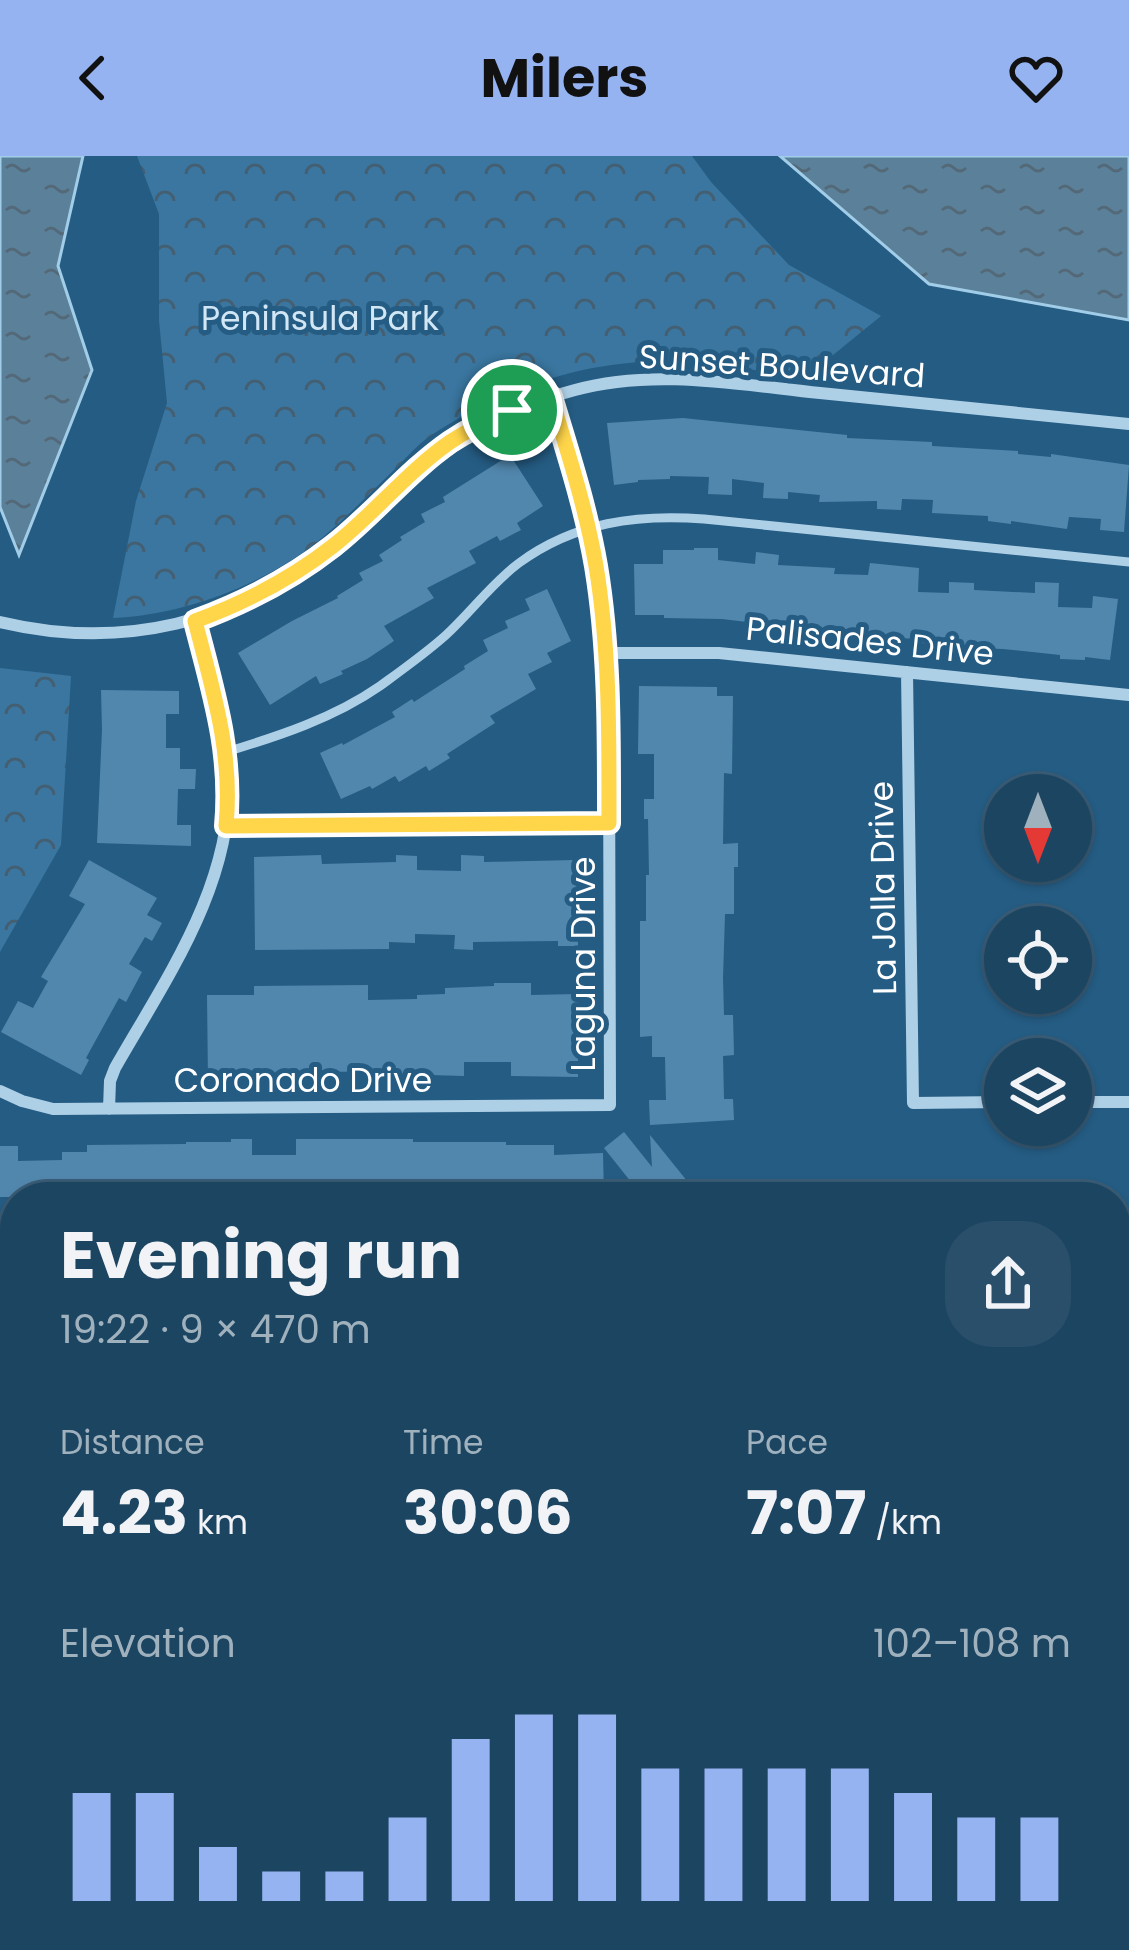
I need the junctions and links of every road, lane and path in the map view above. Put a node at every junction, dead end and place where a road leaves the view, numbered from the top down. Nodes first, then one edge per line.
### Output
1 (551, 397) junction
2 (1129, 424) edge
3 (588, 526) junction
4 (1129, 562) edge
5 (195, 621) junction
6 (0, 622) edge
7 (606, 653) junction
8 (907, 672) junction
9 (1129, 695) edge
10 (226, 752) junction
11 (609, 823) junction
12 (226, 826) junction
13 (0, 1091) edge
14 (984, 1102) edge
15 (1092, 1102) edge
16 (1129, 1102) edge
17 (610, 1105) joint
18 (109, 1109) junction

1 - 2 street, Sunset Boulevard
1 - 3 street, Laguna Drive
1 - 5 street, Sunset Boulevard
3 - 4 lane
3 - 7 street, Laguna Drive
3 - 10 lane
5 - 6 street, Sunset Boulevard
5 - 10 street
7 - 8 street, Palisades Drive
7 - 11 street, Laguna Drive
8 - 9 street, Palisades Drive
8 - 14 street, La Jolla Drive
10 - 12 street
11 - 12 street
11 - 17 street, Laguna Drive
12 - 18 street
13 - 18 street, Coronado Drive
15 - 16 street
17 - 18 street, Coronado Drive

